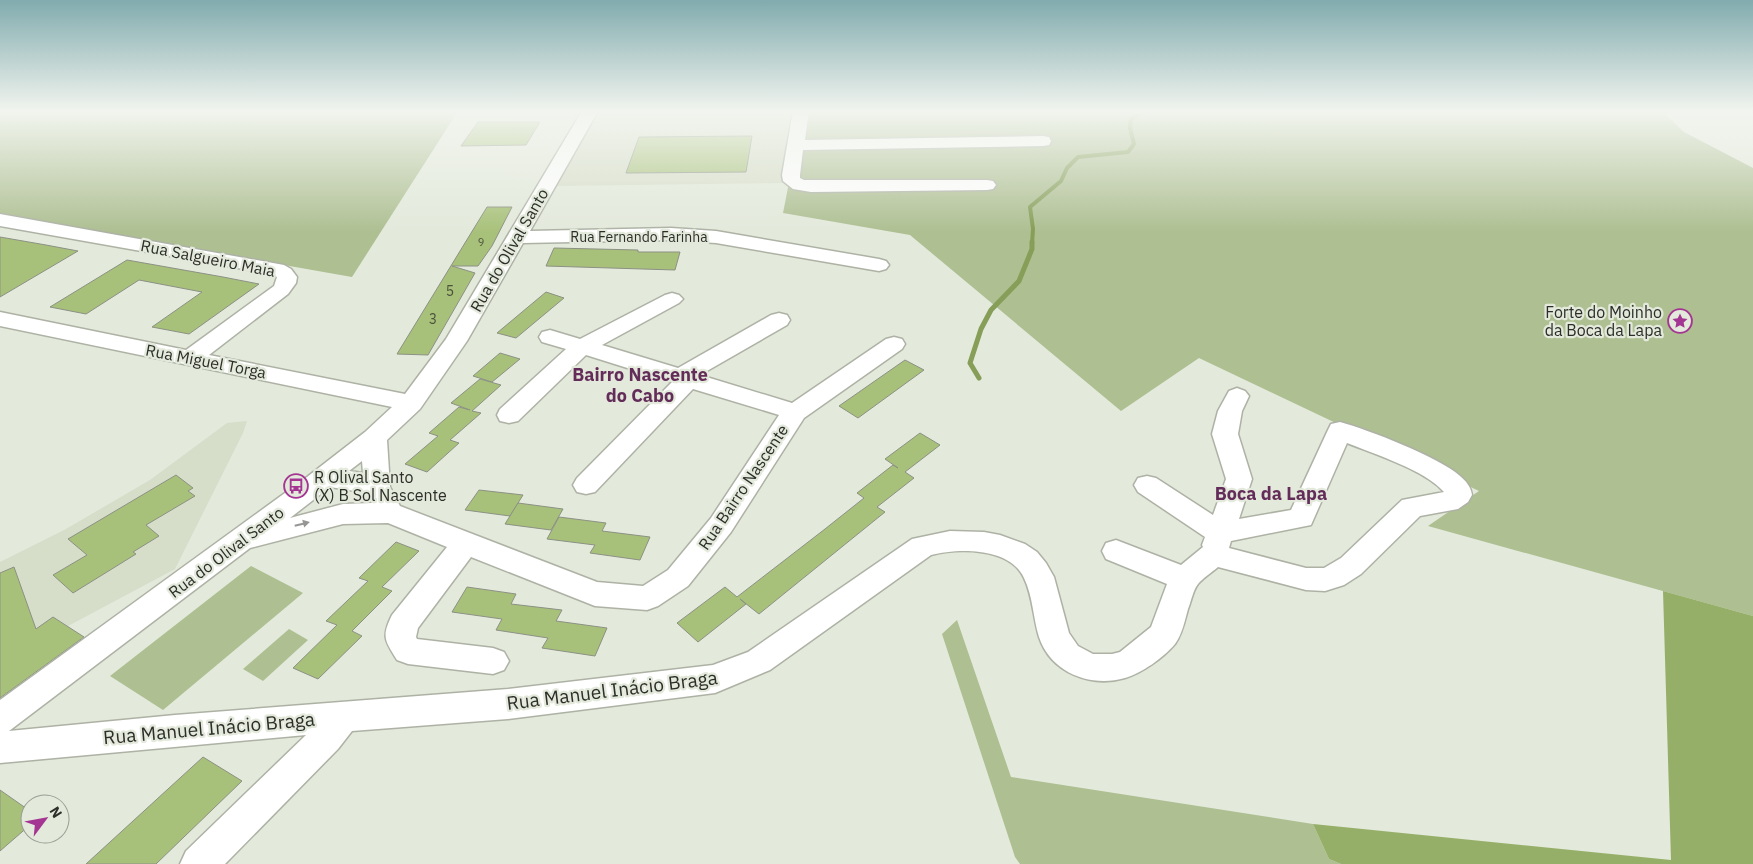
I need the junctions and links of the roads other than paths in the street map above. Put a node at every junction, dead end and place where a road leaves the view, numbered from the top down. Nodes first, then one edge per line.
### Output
1 (567, 151) edge
2 (795, 151) edge
3 (987, 185) dead end
4 (0, 220) edge
5 (517, 237) junction
6 (879, 266) dead end
7 (672, 299) dead end
8 (0, 319) edge
9 (779, 320) dead end
10 (550, 337) dead end
11 (894, 344) dead end
12 (582, 347) junction
13 (190, 358) junction
14 (685, 378) junction
15 (1237, 396) dead end
16 (411, 403) junction
17 (796, 412) junction
18 (509, 415) dead end
19 (374, 438) junction
20 (320, 481) junction
21 (1147, 484) dead end
22 (586, 485) dead end
23 (376, 487) junction
24 (390, 513) junction
25 (343, 514) junction
26 (238, 543) junction
27 (466, 543) junction
28 (1216, 544) junction
29 (1116, 550) dead end
30 (1184, 579) junction
31 (493, 660) dead end
32 (343, 717) junction
33 (0, 719) edge
34 (0, 747) edge
35 (199, 864) edge

1 - 5 street, Rua do Olival Santo
2 - 3 street
4 - 13 street, Rua Salgueiro Maia
5 - 6 street, Rua Fernando Farinha
5 - 16 street, Rua do Olival Santo
7 - 12 street
8 - 13 street, Rua Miguel Torga
9 - 14 street
10 - 12 street
11 - 17 street, Rua Bairro Nascente
12 - 14 street
12 - 18 street
13 - 16 street, Rua Miguel Torga
14 - 17 street
14 - 22 street
15 - 28 street
16 - 19 street, Rua do Olival Santo
17 - 27 street, Rua Bairro Nascente
19 - 20 street, Rua do Olival Santo
19 - 23 street
20 - 23 street
20 - 25 street
20 - 26 street, Rua do Olival Santo
21 - 28 street
23 - 24 street
24 - 25 street, Rua Bairro Nascente
24 - 27 street, Rua Bairro Nascente
26 -> 25 street, Rua Bairro Nascente
26 - 33 street, Rua do Olival Santo
27 - 31 street
28 - 28 street
28 - 30 street
29 - 30 street
30 - 32 street, Rua Manuel Inácio Braga
32 - 34 street, Rua Manuel Inácio Braga
32 - 35 street

